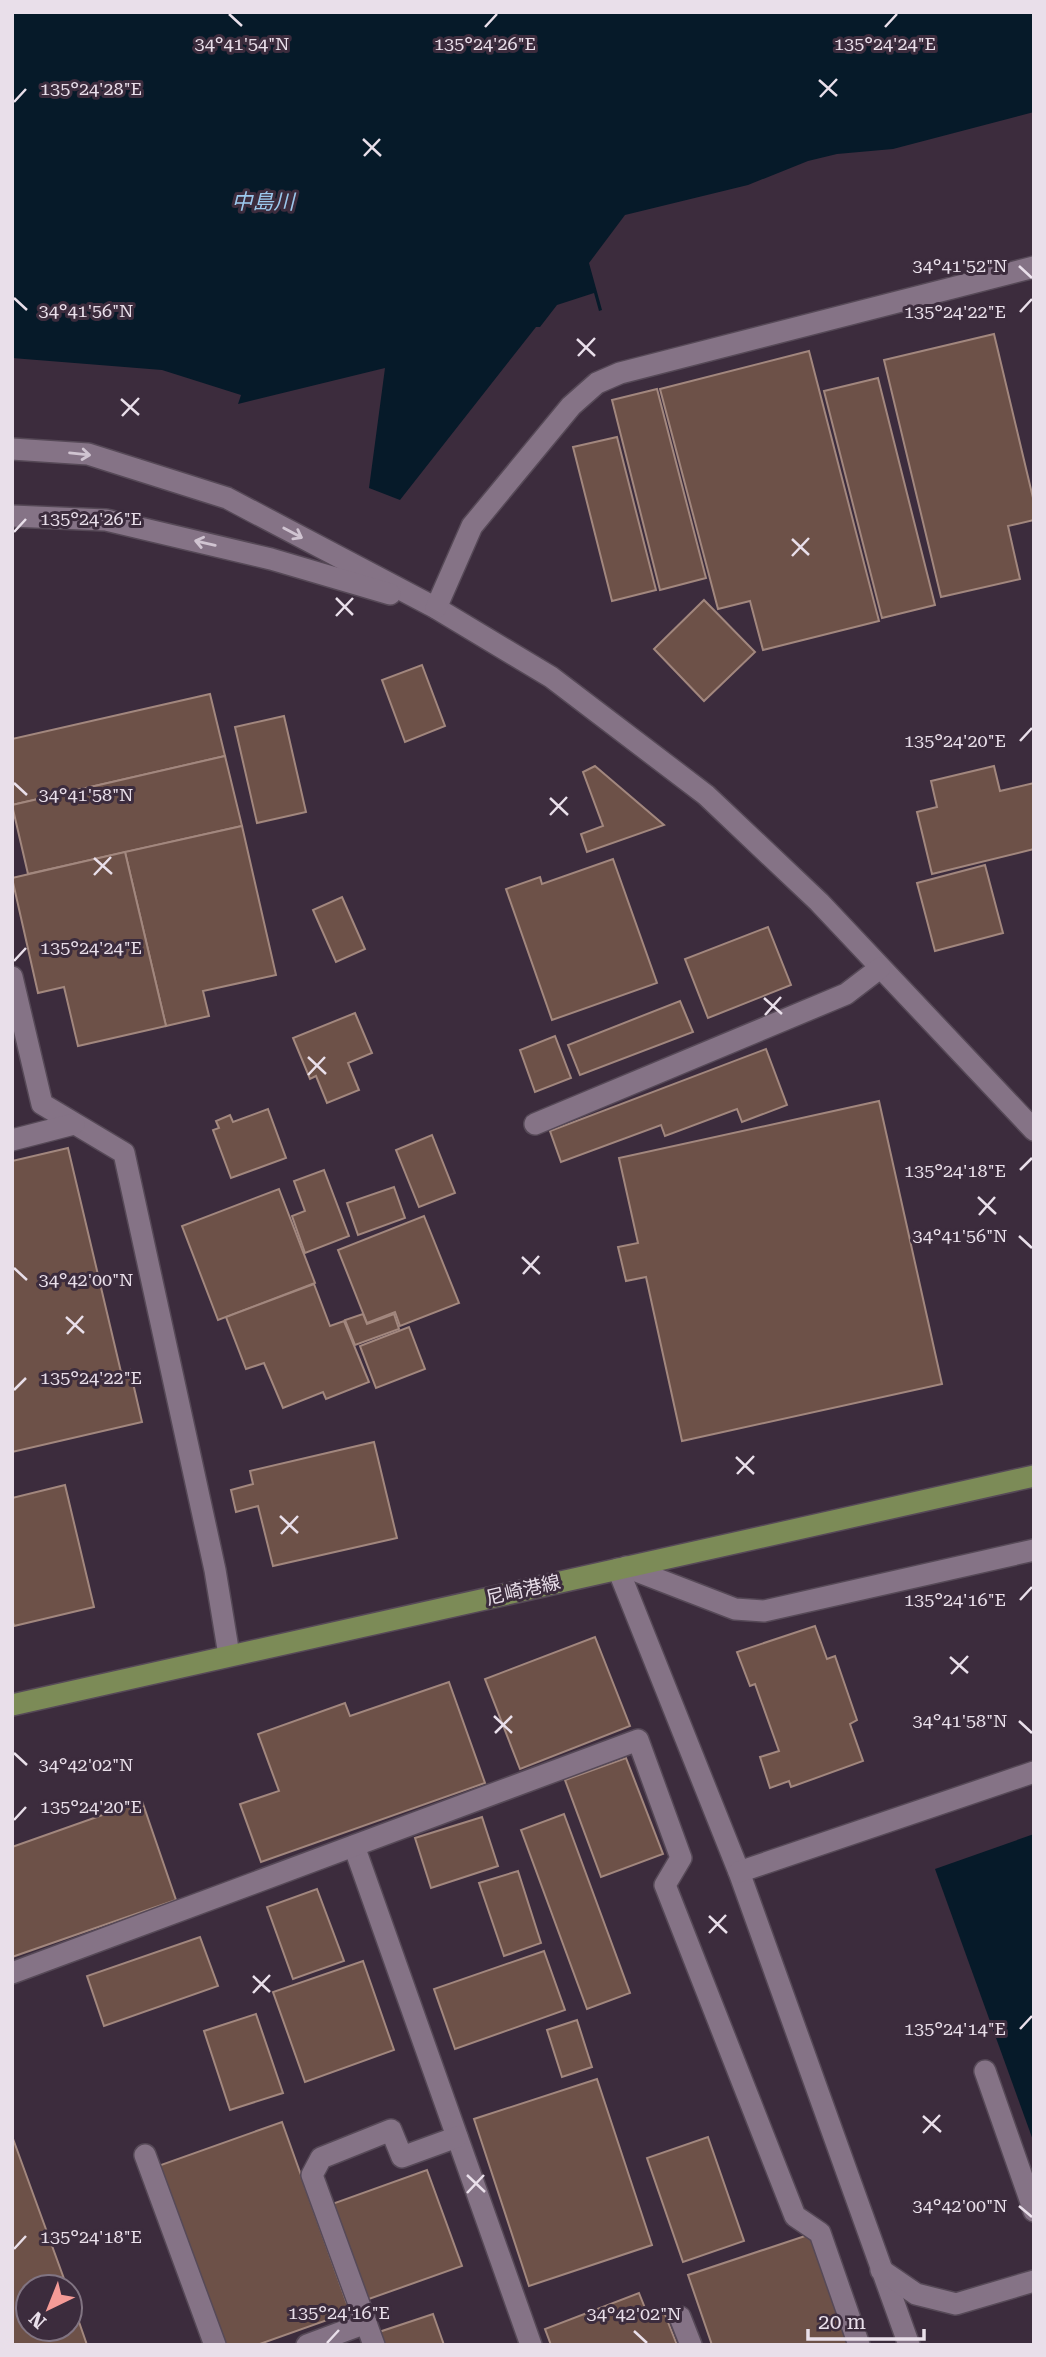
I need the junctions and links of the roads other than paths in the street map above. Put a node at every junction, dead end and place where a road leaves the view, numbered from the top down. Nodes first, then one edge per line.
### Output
1 (1034, 267) edge
2 (12, 449) edge
3 (12, 516) edge
4 (436, 608) junction
5 (880, 968) junction
6 (12, 978) edge
7 (74, 1124) junction
8 (535, 1124) dead end
9 (1034, 1130) edge
10 (12, 1140) edge
11 (1034, 1476) edge
12 (1034, 1550) edge
13 (622, 1568) junction
14 (229, 1656) junction
15 (12, 1705) edge
16 (1034, 1772) edge
17 (354, 1846) junction
18 (739, 1872) junction
19 (12, 1973) edge
20 (985, 2071) dead end
21 (457, 2137) junction
22 (145, 2155) dead end
23 (1034, 2211) edge
24 (881, 2270) junction
25 (1030, 2280) edge
26 (680, 2317) dead end
27 (366, 2323) junction
28 (215, 2345) edge
29 (307, 2345) edge
30 (374, 2345) edge
31 (531, 2345) edge
32 (691, 2345) edge
33 (859, 2345) edge
34 (909, 2345) edge

1 - 4 street
2 -> 4 street
4 -> 3 street
4 - 5 street
5 - 8 street
5 - 9 street
6 - 7 street
7 - 10 street
7 - 14 street
11 - 13 main road, 尼崎港線
12 - 13 street
13 - 14 main road, 尼崎港線
13 - 18 street
14 - 15 main road, 尼崎港線
16 - 18 street
17 - 19 street
17 - 21 street
17 - 33 street
18 - 24 street
20 - 23 street
21 - 27 street
21 - 31 street
22 - 28 street
24 - 25 street
24 - 34 street
26 - 32 street
27 - 29 street
27 - 30 street

